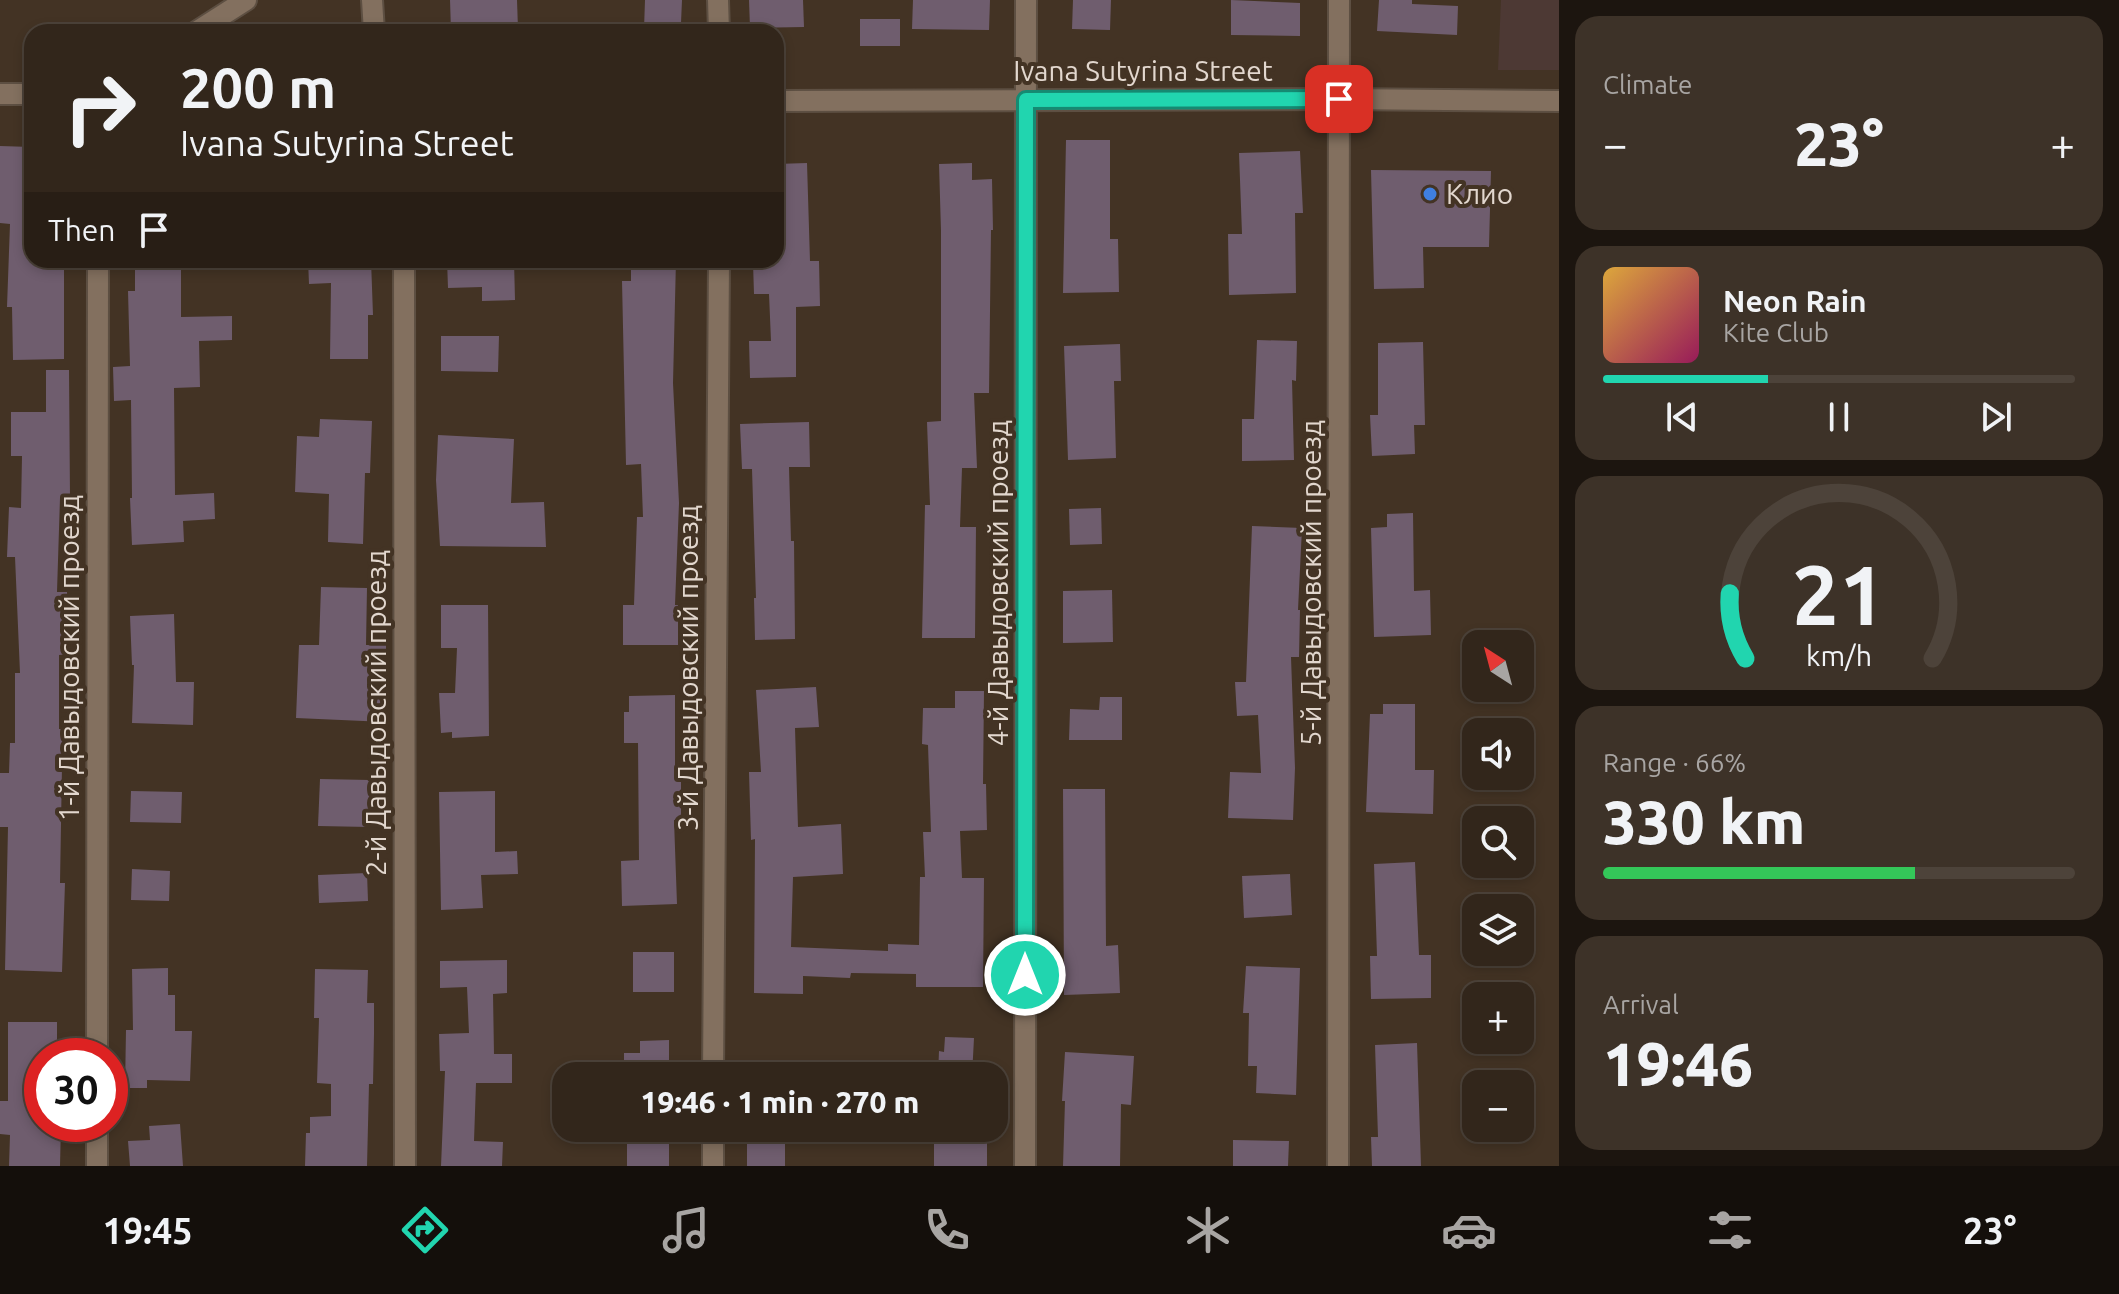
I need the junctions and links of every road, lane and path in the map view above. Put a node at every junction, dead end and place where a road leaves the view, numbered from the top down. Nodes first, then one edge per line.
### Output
1 (246, 0) edge
2 (372, 0) edge
3 (718, 0) edge
4 (1026, 0) edge
5 (1339, 0) edge
6 (208, 24) edge
7 (374, 24) edge
8 (719, 24) edge
9 (0, 94) edge
10 (24, 94) edge
11 (1339, 99) junction
12 (1026, 100) junction
13 (784, 101) edge
14 (1559, 101) edge
15 (98, 268) edge
16 (404, 268) edge
17 (719, 268) edge
18 (97, 1038) edge
19 (713, 1062) edge
20 (97, 1142) edge
21 (713, 1142) edge
22 (97, 1166) edge
23 (405, 1166) edge
24 (713, 1166) edge
25 (1025, 1166) edge
26 (1338, 1166) edge

1 - 6 street
2 - 7 street
3 - 8 street
4 - 12 street, 4-й Давыдовский проезд
5 - 11 street, 5-й Давыдовский проезд
9 - 10 street
11 - 12 street, Ivana Sutyrina Street
11 - 14 street, Ivana Sutyrina Street
11 - 26 street, 5-й Давыдовский проезд
12 - 13 street, Ivana Sutyrina Street
12 - 25 street, 4-й Давыдовский проезд
15 - 18 street, 1-й Давыдовский проезд
16 - 23 street, 2-й Давыдовский проезд
17 - 19 street, 3-й Давыдовский проезд
20 - 22 street
21 - 24 street

